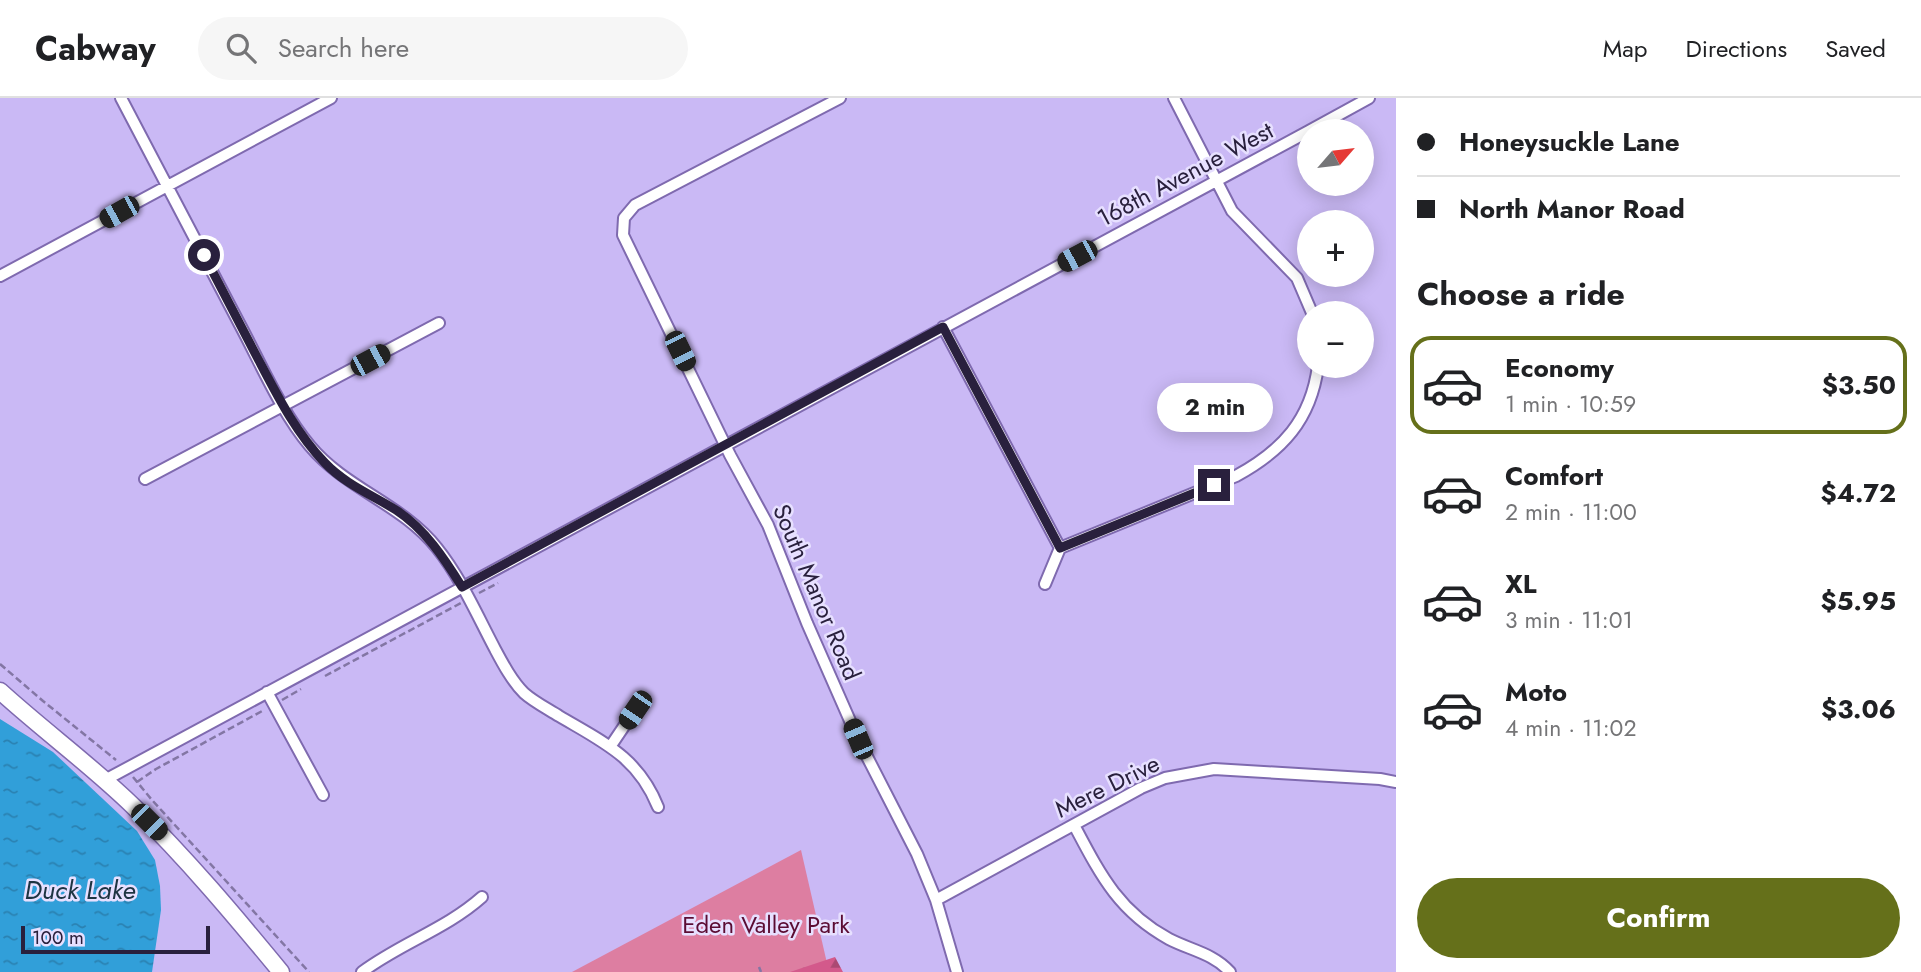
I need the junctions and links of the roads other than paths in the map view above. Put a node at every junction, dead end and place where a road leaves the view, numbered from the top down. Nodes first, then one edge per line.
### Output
1 (121, 98) edge
2 (331, 98) edge
3 (840, 98) edge
4 (1174, 98) edge
5 (1369, 98) edge
6 (1331, 119) edge
7 (1297, 138) edge
8 (1215, 182) junction
9 (167, 186) junction
10 (0, 276) edge
11 (1307, 301) edge
12 (439, 323) dead end
13 (943, 327) junction
14 (1315, 378) edge
15 (284, 405) junction
16 (725, 445) junction
17 (145, 479) dead end
18 (1060, 548) junction
19 (1045, 584) dead end
20 (462, 587) junction
21 (0, 691) edge
22 (267, 692) junction
23 (635, 710) dead end
24 (610, 747) junction
25 (105, 780) junction
26 (1396, 782) edge
27 (323, 795) dead end
28 (658, 807) dead end
29 (1074, 825) junction
30 (482, 897) dead end
31 (936, 900) junction
32 (281, 972) edge
33 (362, 972) edge
34 (957, 972) edge
35 (1230, 972) edge

1 - 9 street
2 - 9 street
3 - 16 street, South Manor Road
4 - 8 street
5 - 6 street, 168th Avenue West
7 - 8 street, 168th Avenue West
8 - 11 street
8 - 13 street, 168th Avenue West
9 - 10 street
9 - 15 street
12 - 15 street
13 - 16 street, 168th Avenue West
13 - 18 street
14 - 18 street
15 - 17 street
15 - 20 street
16 - 20 street, 168th Avenue West
16 - 31 street, South Manor Road
18 - 19 street
20 - 22 street, 168th Avenue West
20 - 24 street
21 - 25 street
22 - 25 street, 168th Avenue West
22 - 27 street
23 - 24 street
24 - 28 street
25 - 32 street
26 - 29 street, Mere Drive
29 - 31 street, Mere Drive
29 - 35 street
30 - 33 street
31 - 34 street, South Manor Road

